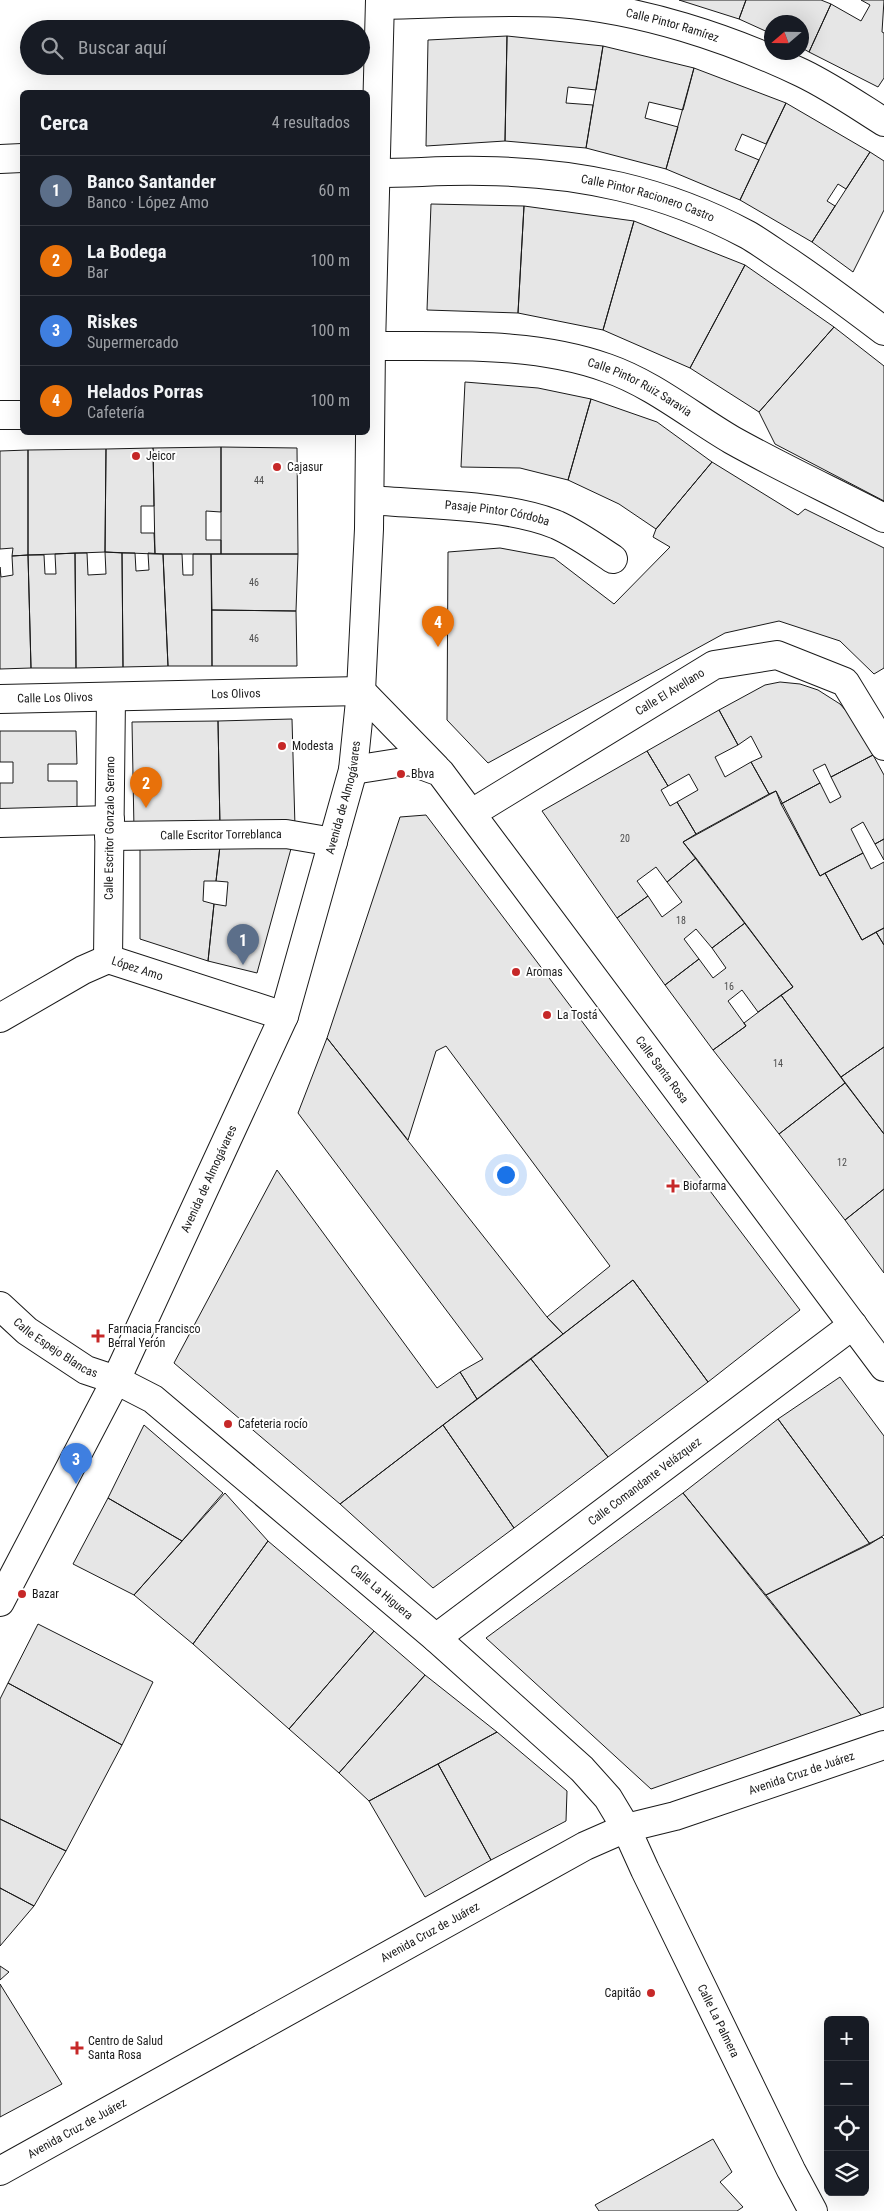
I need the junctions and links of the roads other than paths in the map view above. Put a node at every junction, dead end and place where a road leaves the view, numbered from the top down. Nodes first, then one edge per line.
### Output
1 (380, 3) edge
2 (884, 122) edge
3 (20, 158) edge
4 (0, 159) edge
5 (374, 160) edge
6 (884, 331) edge
7 (370, 346) joint
8 (0, 415) edge
9 (20, 415) edge
10 (369, 435) edge
11 (370, 500) junction
12 (884, 518) edge
13 (613, 559) dead end
14 (361, 691) junction
15 (111, 697) junction
16 (0, 699) edge
17 (884, 746) edge
18 (353, 770) junction
19 (440, 772) junction
20 (472, 813) junction
21 (0, 823) edge
22 (110, 828) junction
23 (333, 842) junction
24 (108, 960) junction
25 (284, 1016) junction
26 (0, 1018) edge
27 (0, 1306) edge
28 (853, 1325) junction
29 (884, 1367) edge
30 (116, 1380) junction
31 (0, 1602) edge
32 (436, 1638) junction
33 (884, 1745) edge
34 (626, 1828) junction
35 (0, 2171) edge
36 (813, 2211) edge

1 - 2 street, Calle Pintor Ramírez
1 - 5 street, Avenida de Almogávares
3 - 4 street
5 - 6 street, Calle Pintor Racionero Castro
5 - 7 street, Avenida de Almogávares
7 - 12 street, Calle Pintor Ruiz Saravia
8 - 9 street
10 - 11 street, Avenida de Almogávares
11 - 13 street, Pasaje Pintor Córdoba
11 - 14 street, Avenida de Almogávares
14 - 15 street, Los Olivos
14 - 18 street, Avenida de Almogávares
14 - 19 street, Calle Santa Rosa
15 - 16 street, Calle Los Olivos
15 - 22 street, Calle Escritor Gonzalo Serrano
17 - 20 street, Calle El Avellano
18 - 19 street
18 - 23 street, Avenida de Almogávares
19 - 20 street, Calle Santa Rosa
20 - 28 street, Calle Santa Rosa
21 - 22 street, Calle Escritor Torreblanca
22 - 23 street, Calle Escritor Torreblanca
22 - 24 street, Calle Escritor Gonzalo Serrano
23 - 25 street, Avenida de Almogávares
24 - 25 street, López Amo
24 - 26 street, López Amo
25 - 30 street, Avenida de Almogávares
27 - 30 street, Calle Espejo Blancas
28 - 29 street, Calle Santa Rosa
28 - 32 street, Calle Comandante Velázquez
30 - 31 street, Avenida de Almogávares
30 - 32 street, Calle La Higuera
32 - 34 street, Calle La Higuera
33 - 34 street, Avenida Cruz de Juárez
34 - 35 street, Avenida Cruz de Juárez
34 - 36 street, Calle La Palmera

